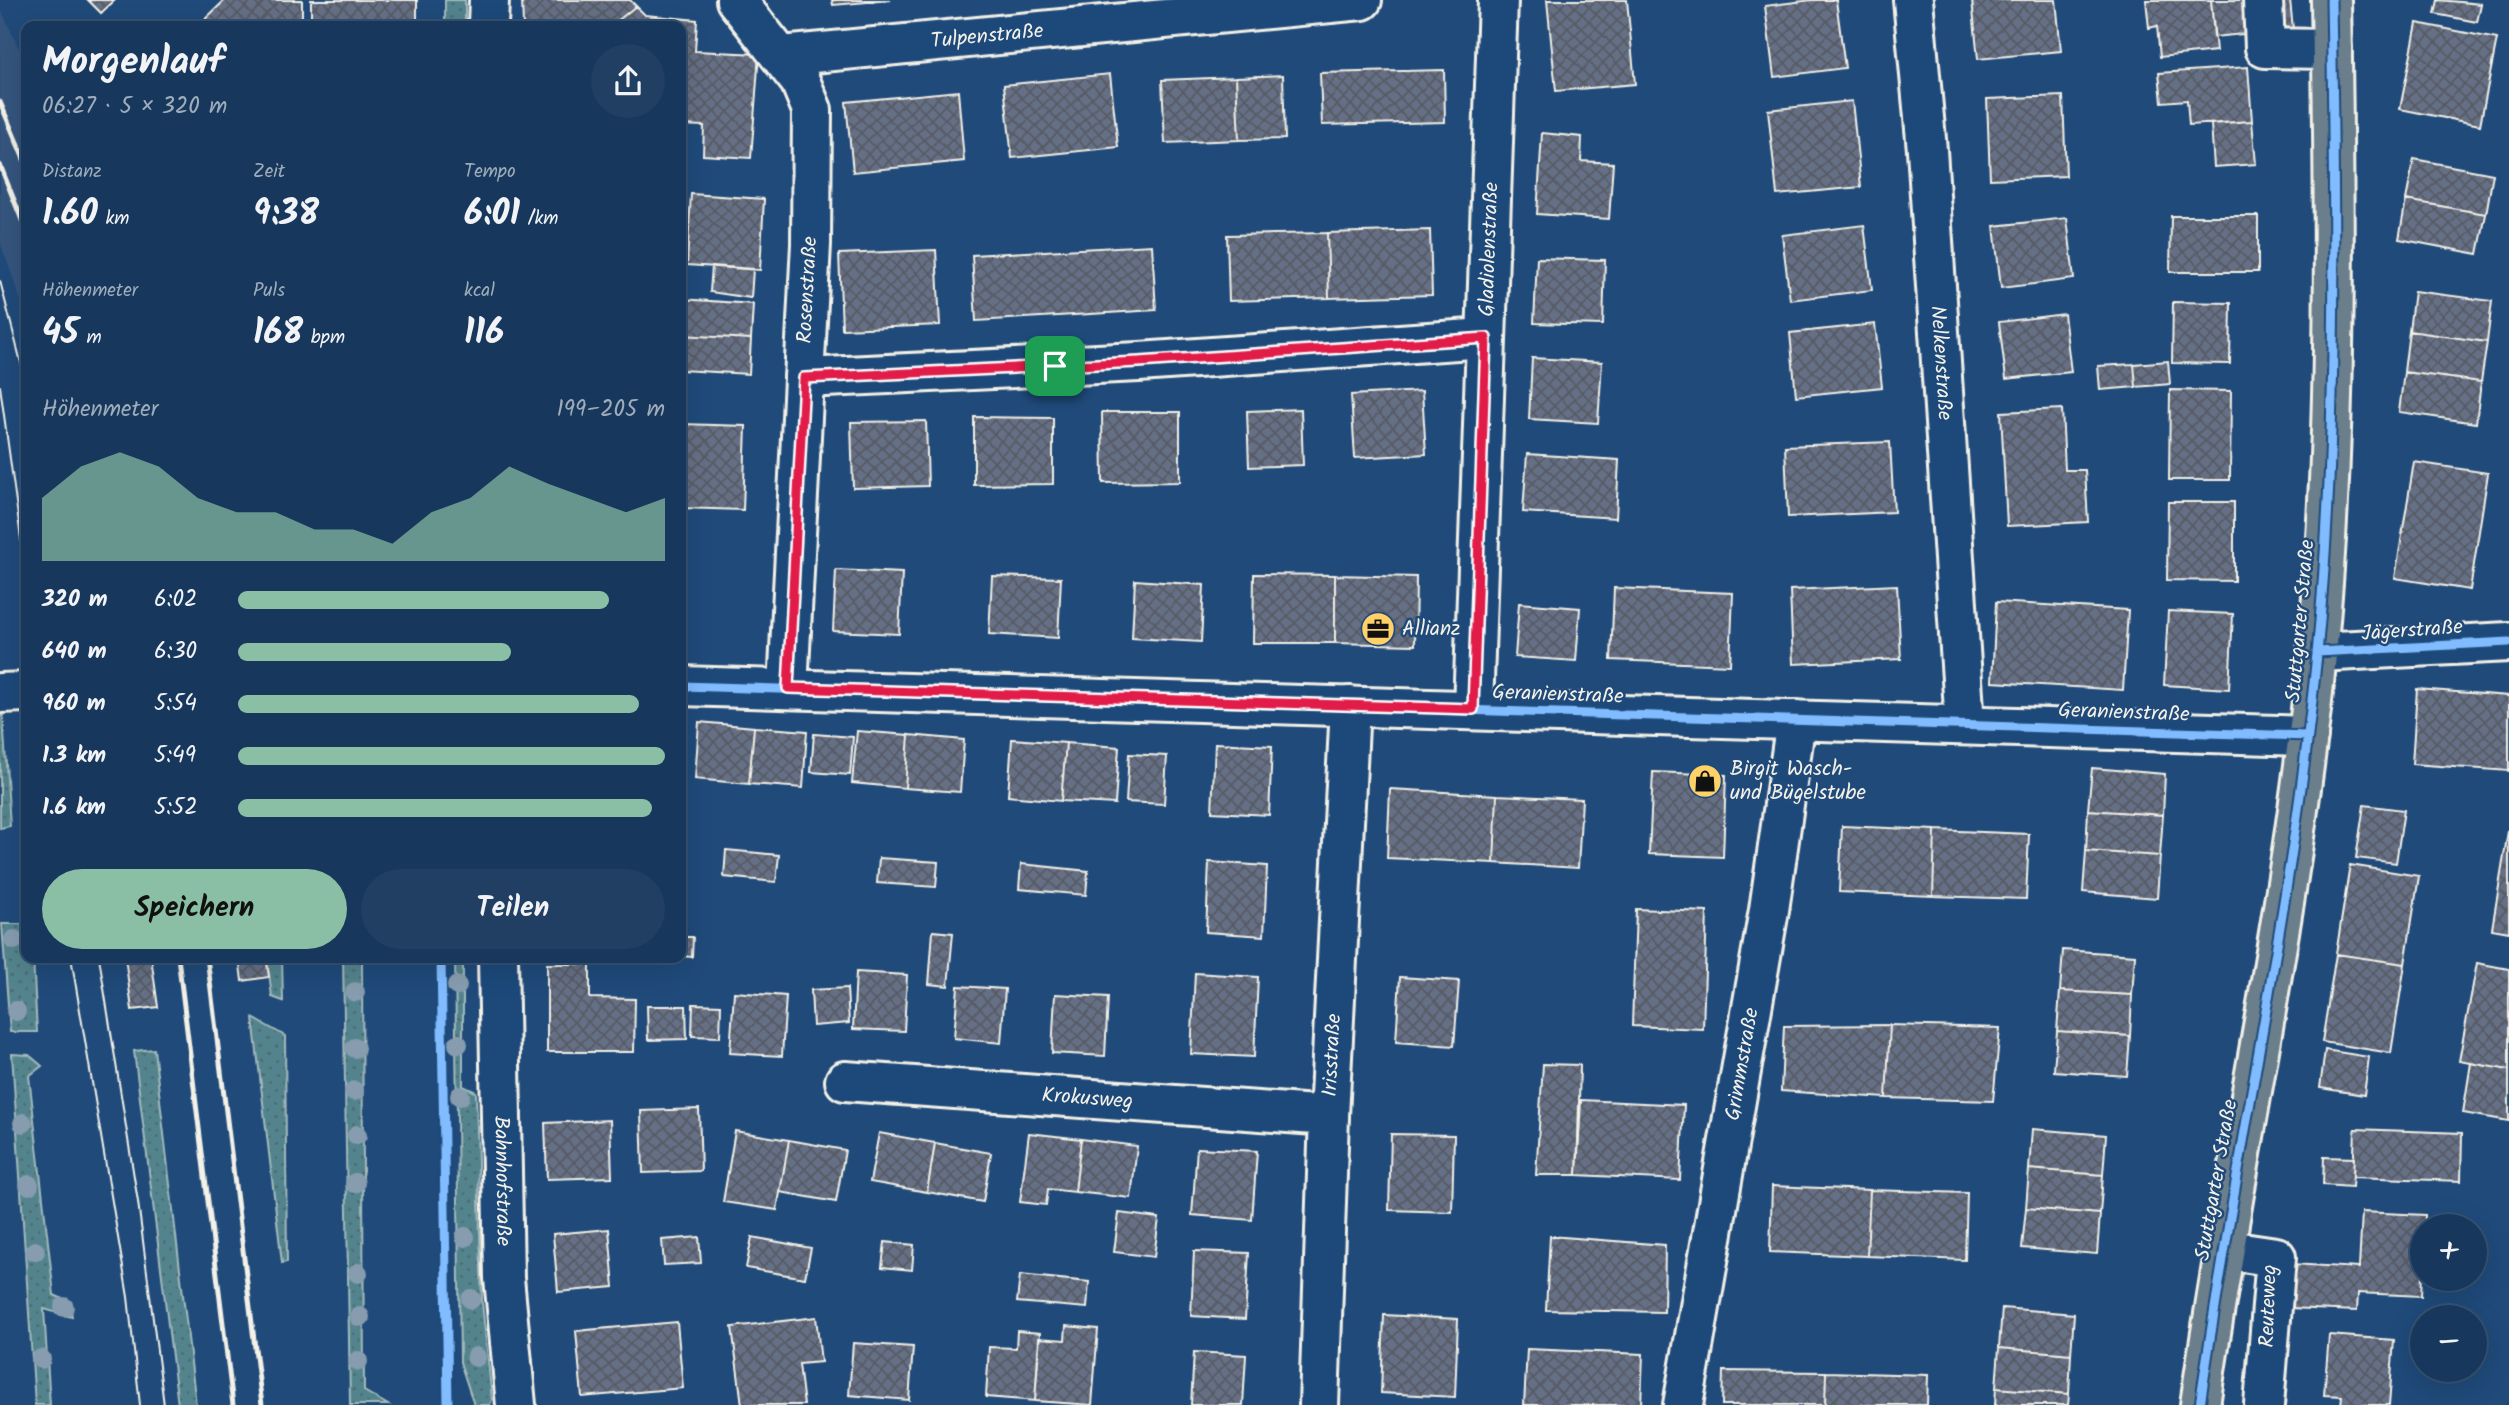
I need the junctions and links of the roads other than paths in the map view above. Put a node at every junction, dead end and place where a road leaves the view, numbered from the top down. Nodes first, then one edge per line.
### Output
1 (489, 0) edge
2 (736, 0) edge
3 (1362, 0) edge
4 (1498, 0) edge
5 (1913, 0) edge
6 (2263, 0) edge
7 (2331, 0) edge
8 (488, 21) edge
9 (2332, 48) junction
10 (782, 56) junction
11 (1486, 338) junction
12 (804, 378) junction
13 (2509, 642) edge
14 (2317, 652) junction
15 (686, 686) edge
16 (788, 688) junction
17 (21, 692) edge
18 (0, 693) edge
19 (1349, 705) junction
20 (1473, 709) junction
21 (1796, 720) junction
22 (1965, 725) junction
23 (2308, 737) junction
24 (498, 963) edge
25 (845, 1081) dead end
26 (1329, 1116) junction
27 (2222, 1249) junction
28 (516, 1405) edge
29 (1320, 1405) edge
30 (1683, 1405) edge
31 (2200, 1405) edge
32 (2264, 1405) edge

1 - 8 street
2 - 10 street, Rosenstraße
3 - 10 street, Tulpenstraße
4 - 11 street, Gladiolenstraße
5 - 22 street, Nelkenstraße
6 - 9 street
7 - 9 main road, Stuttgarter Straße
9 - 14 main road, Stuttgarter Straße
10 - 12 street, Rosenstraße
11 - 12 street
11 - 20 street, Gladiolenstraße
12 - 16 street, Rosenstraße
13 - 14 street, Jägerstraße
14 - 23 main road, Stuttgarter Straße
15 - 16 street, Geranienstraße
16 - 19 street, Geranienstraße
17 - 18 street
19 - 20 street, Geranienstraße
19 - 26 street, Irisstraße
20 - 21 street, Geranienstraße
21 - 22 street, Geranienstraße
21 - 30 street, Grimmstraße
22 - 23 street, Geranienstraße
23 - 27 main road, Stuttgarter Straße
24 - 28 street, Bahnhofstraße
25 - 26 street, Krokusweg
26 - 29 street, Irisstraße
27 - 31 main road, Stuttgarter Straße
27 - 32 street, Reuteweg

